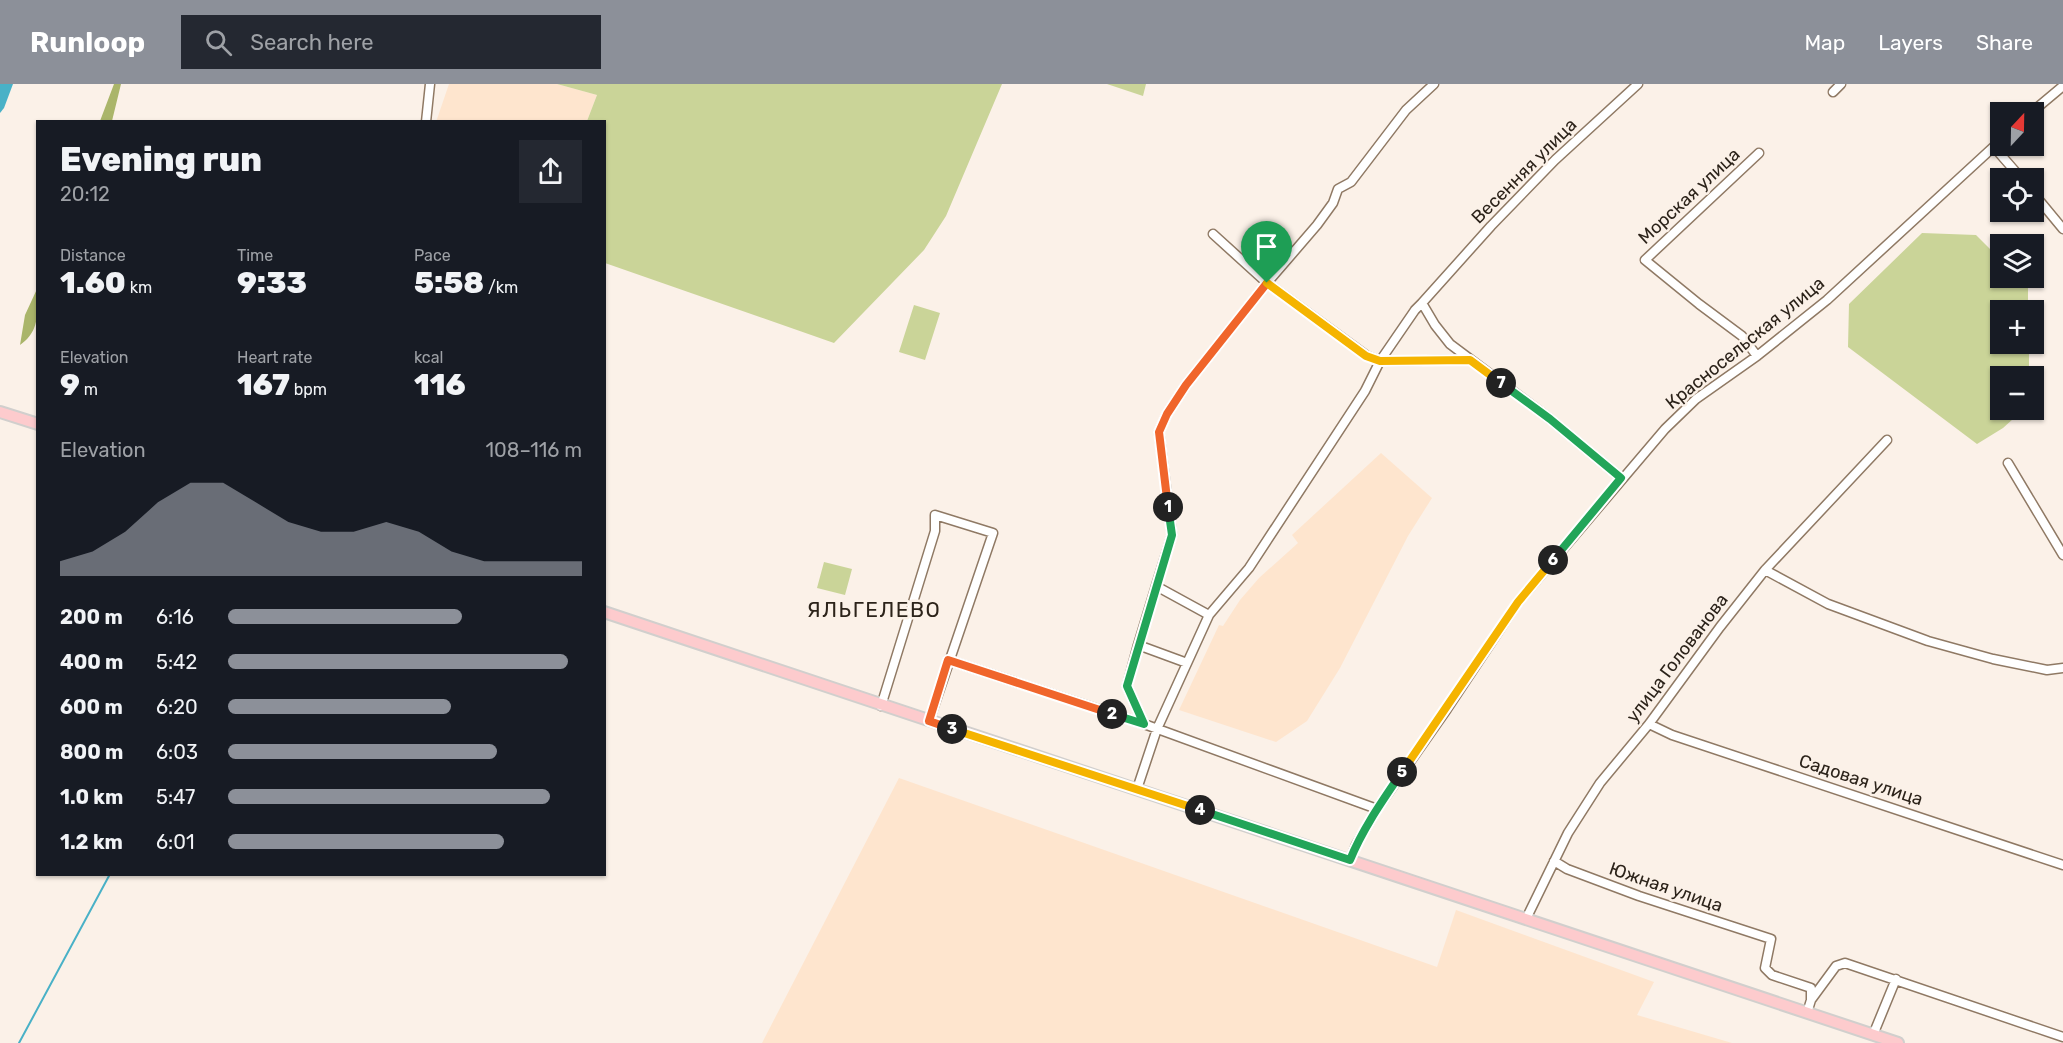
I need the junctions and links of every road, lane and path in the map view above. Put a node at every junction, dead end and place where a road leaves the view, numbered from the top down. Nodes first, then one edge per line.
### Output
1 (430, 84) edge
2 (1434, 84) edge
3 (1638, 84) edge
4 (1841, 84) edge
5 (2063, 85) edge
6 (1833, 92) dead end
7 (2043, 102) edge
8 (426, 120) edge
9 (1990, 151) edge
10 (1759, 153) dead end
11 (2044, 206) edge
12 (2063, 229) edge
13 (1213, 234) dead end
14 (1267, 283) junction
15 (1422, 303) junction
16 (1757, 356) junction
17 (1470, 360) junction
18 (1380, 361) junction
19 (0, 412) edge
20 (36, 423) edge
21 (1887, 440) dead end
22 (2008, 463) dead end
23 (1621, 478) junction
24 (2063, 555) edge
25 (1765, 570) junction
26 (1156, 586) junction
27 (606, 613) edge
28 (1209, 615) junction
29 (1138, 645) junction
30 (948, 660) junction
31 (1187, 663) junction
32 (2063, 668) edge
33 (882, 706) junction
34 (929, 721) junction
35 (1144, 724) junction
36 (1649, 724) junction
37 (1157, 729) junction
38 (1137, 789) junction
39 (1377, 809) junction
40 (1350, 860) junction
41 (1554, 861) junction
42 (2063, 865) edge
43 (1526, 918) junction
44 (1896, 979) junction
45 (1811, 1000) junction
46 (1807, 1012) junction
47 (1873, 1035) junction
48 (2063, 1037) edge
49 (1898, 1043) edge

1 - 8 street
2 - 14 street
3 - 15 street, Весенняя улица
4 - 6 street
5 - 7 street
9 - 16 street, Красносельская улица
10 - 16 street, Морская улица
11 - 12 street
13 - 14 street
14 - 18 street
14 - 26 street
15 - 17 street
15 - 18 street, Весенняя улица
16 - 23 street, Красносельская улица
17 - 18 street
17 - 23 street
18 - 28 street, Весенняя улица
19 - 20 main road
21 - 25 street, улица Голованова
22 - 24 street
23 - 39 street, Красносельская улица
25 - 32 street
25 - 36 street, улица Голованова
26 - 28 street
26 - 29 street
27 - 33 main road
28 - 31 street, Весенняя улица
29 - 31 street
29 - 35 street
30 - 33 street
30 - 34 street
30 - 35 street
31 - 37 street, Весенняя улица
33 - 34 main road
34 - 38 main road
35 - 37 street
36 - 41 street, улица Голованова
36 - 42 street, Садовая улица
37 - 38 street, Весенняя улица
37 - 39 street
38 - 40 main road
39 - 40 street, Красносельская улица
40 - 43 main road
41 - 43 street, улица Голованова
41 - 45 street, Южная улица
43 - 46 main road
44 - 45 street
44 - 47 street
44 - 48 street
45 - 46 street
46 - 47 main road
47 - 49 main road

